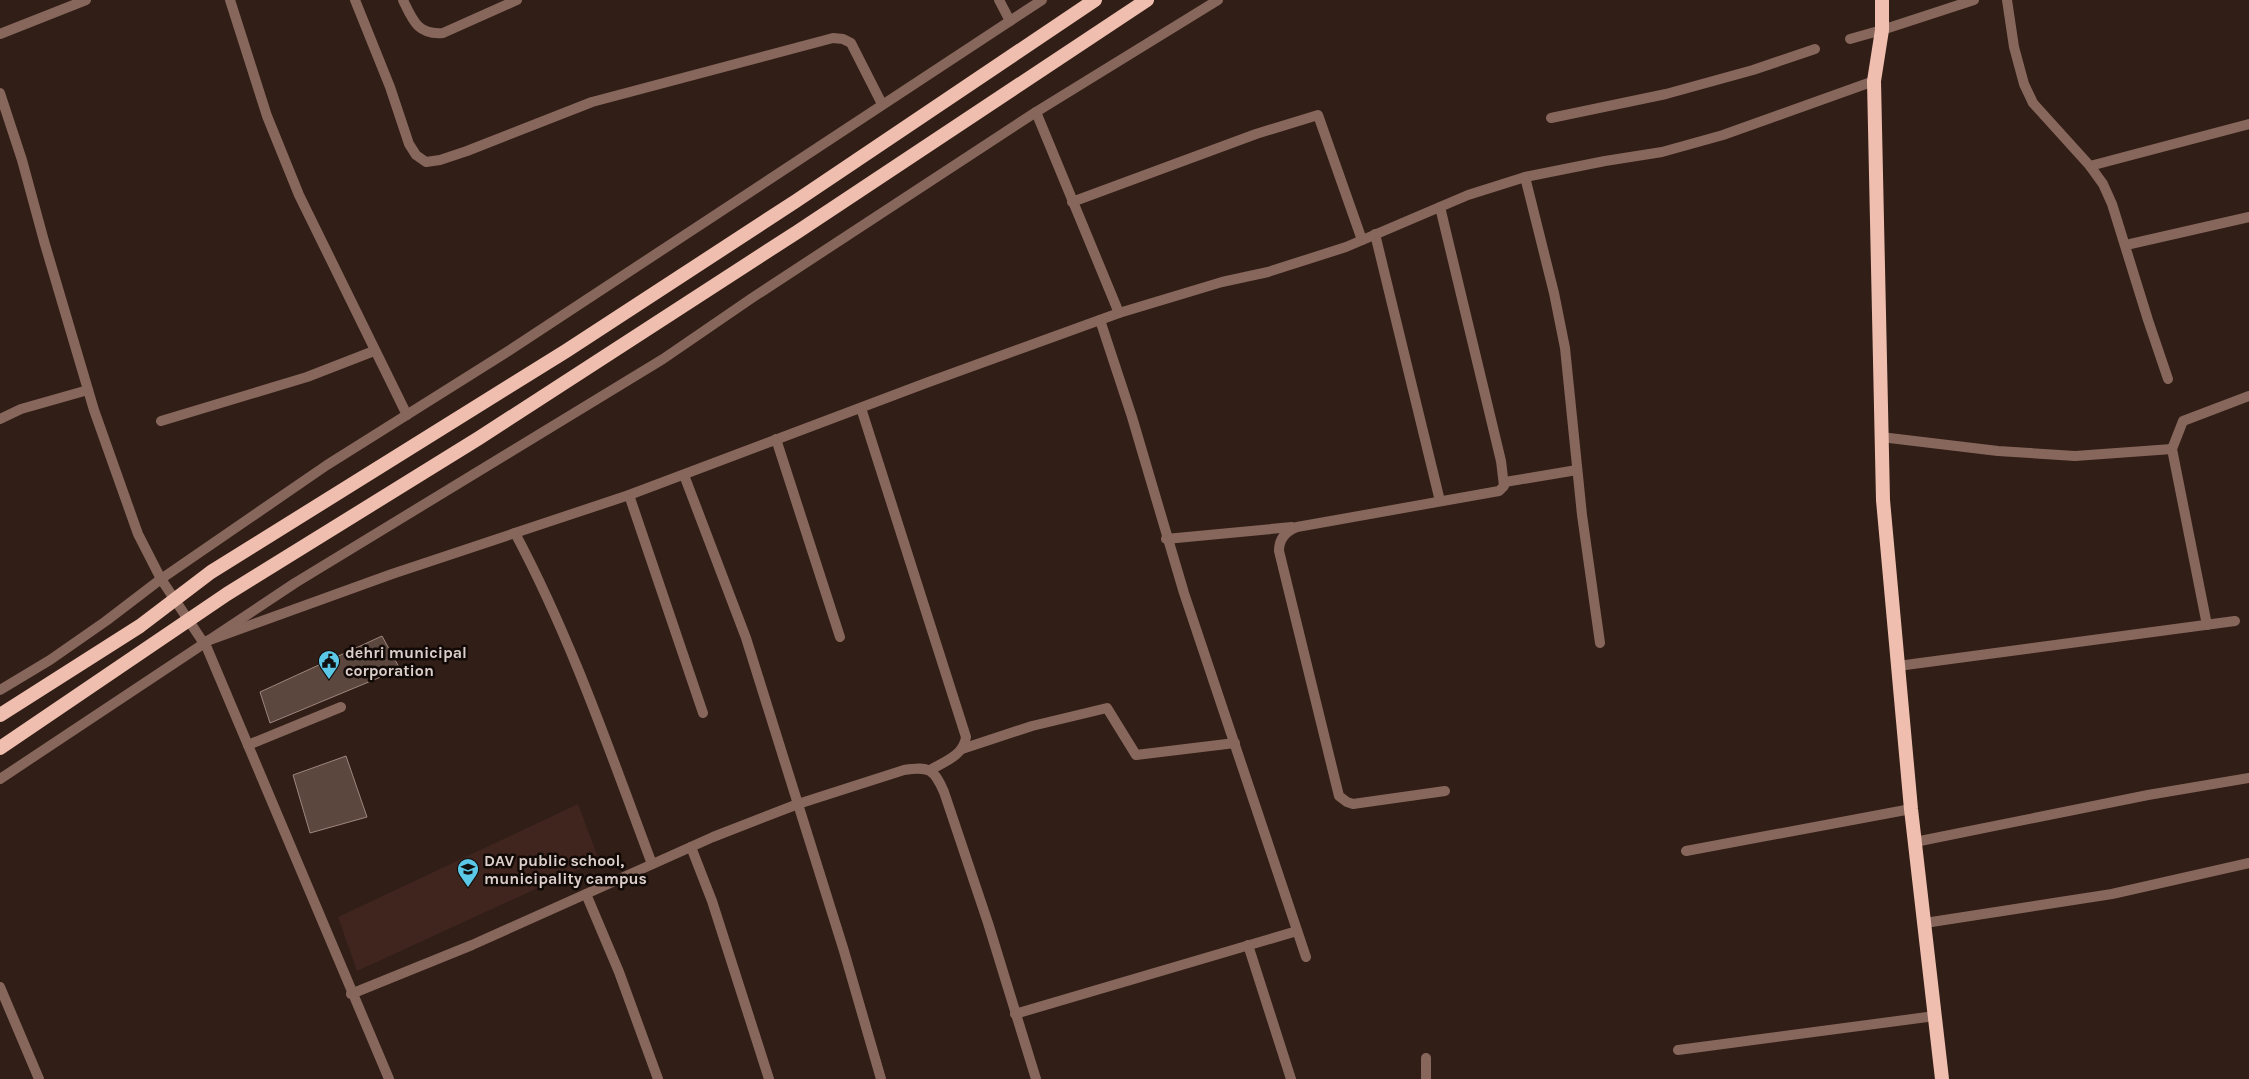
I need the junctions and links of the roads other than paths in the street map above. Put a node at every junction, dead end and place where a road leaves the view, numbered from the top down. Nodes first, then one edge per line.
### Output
1 (86, 0) edge
2 (230, 0) edge
3 (355, 0) edge
4 (403, 0) edge
5 (517, 0) edge
6 (999, 0) edge
7 (1042, 0) edge
8 (1095, 0) edge
9 (1147, 0) edge
10 (1218, 0) edge
11 (1882, 0) edge
12 (1974, 0) edge
13 (2007, 0) edge
14 (1010, 21) junction
15 (1882, 30) junction
16 (0, 34) edge
17 (1850, 39) dead end
18 (1815, 49) dead end
19 (1874, 82) junction
20 (0, 93) edge
21 (882, 104) junction
22 (1036, 112) junction
23 (1551, 118) dead end
24 (2249, 124) edge
25 (2090, 166) junction
26 (1525, 177) junction
27 (1072, 202) junction
28 (1440, 207) junction
29 (2249, 217) edge
30 (1375, 234) junction
31 (1362, 240) junction
32 (2126, 245) junction
33 (1119, 313) junction
34 (1100, 320) junction
35 (374, 351) junction
36 (2168, 379) dead end
37 (88, 390) junction
38 (2249, 396) edge
39 (861, 408) junction
40 (407, 415) junction
41 (0, 419) edge
42 (160, 421) dead end
43 (1881, 437) junction
44 (776, 439) junction
45 (2172, 449) junction
46 (1577, 470) junction
47 (684, 475) junction
48 (1505, 482) junction
49 (629, 495) junction
50 (1440, 501) junction
51 (1297, 526) junction
52 (514, 533) junction
53 (1166, 539) junction
54 (161, 580) junction
55 (2235, 621) dead end
56 (2207, 625) junction
57 (840, 637) dead end
58 (204, 642) junction
59 (1600, 643) dead end
60 (1898, 666) junction
61 (0, 690) edge
62 (341, 707) dead end
63 (703, 713) dead end
64 (0, 715) edge
65 (1235, 742) junction
66 (248, 745) junction
67 (0, 748) edge
68 (962, 749) junction
69 (930, 770) junction
70 (2249, 778) edge
71 (0, 779) edge
72 (1445, 791) dead end
73 (798, 804) junction
74 (1911, 809) junction
75 (1915, 842) junction
76 (691, 847) junction
77 (1686, 851) dead end
78 (2249, 863) edge
79 (652, 864) junction
80 (586, 894) junction
81 (1925, 923) junction
82 (1297, 931) junction
83 (1248, 946) junction
84 (1306, 957) dead end
85 (0, 987) edge
86 (351, 994) junction
87 (1015, 1014) junction
88 (1935, 1016) junction
89 (1678, 1050) dead end
90 (1426, 1058) dead end
91 (39, 1079) edge
92 (389, 1079) edge
93 (658, 1079) edge
94 (769, 1079) edge
95 (880, 1079) edge
96 (1036, 1079) edge
97 (1291, 1079) edge
98 (1426, 1079) edge
99 (1942, 1079) edge

1 - 16 street
2 - 35 street
3 - 21 street
4 - 5 street
6 - 14 street
7 - 14 street
8 - 64 highway
9 - 67 highway
10 - 22 street
11 - 15 highway
12 - 15 street
13 - 25 street
14 - 21 street
15 - 17 street
15 - 19 highway
18 - 23 street
19 - 26 street
19 - 43 highway
20 - 37 street
21 - 40 street
22 - 27 street
22 - 58 street
24 - 25 street
25 - 32 street
26 - 28 street
26 - 46 street
27 - 31 street
27 - 33 street
28 - 30 street
28 - 48 street
29 - 32 street
30 - 31 street
30 - 50 street
31 - 33 street
32 - 36 street
33 - 34 street
34 - 39 street
34 - 53 street
35 - 40 street
35 - 42 street
37 - 41 street
37 - 54 street
38 - 45 street
39 - 44 street
39 - 68 street
40 - 54 street
43 - 45 street
43 - 60 highway
44 - 47 street
44 - 57 street
45 - 56 street
46 - 48 street
46 - 59 street
47 - 49 street
47 - 73 street
48 - 50 street
49 - 52 street
49 - 63 street
50 - 51 street
51 - 53 street
51 - 72 street
52 - 58 street
52 - 79 street
53 - 65 street
54 - 58 street
54 - 61 street
55 - 56 street
56 - 60 street
58 - 66 street
58 - 71 street
60 - 74 highway
62 - 66 street
65 - 68 street
65 - 82 street
66 - 86 street
68 - 69 street
69 - 73 street
69 - 87 street
70 - 75 street
73 - 76 street
73 - 95 street
74 - 75 highway
74 - 77 street
75 - 81 highway
76 - 79 street
76 - 94 street
78 - 81 street
79 - 80 street
80 - 86 street
80 - 93 street
81 - 88 highway
82 - 83 street
82 - 84 street
83 - 87 street
83 - 97 street
85 - 91 street
86 - 92 street
87 - 96 street
88 - 89 street
88 - 99 highway
90 - 98 street

